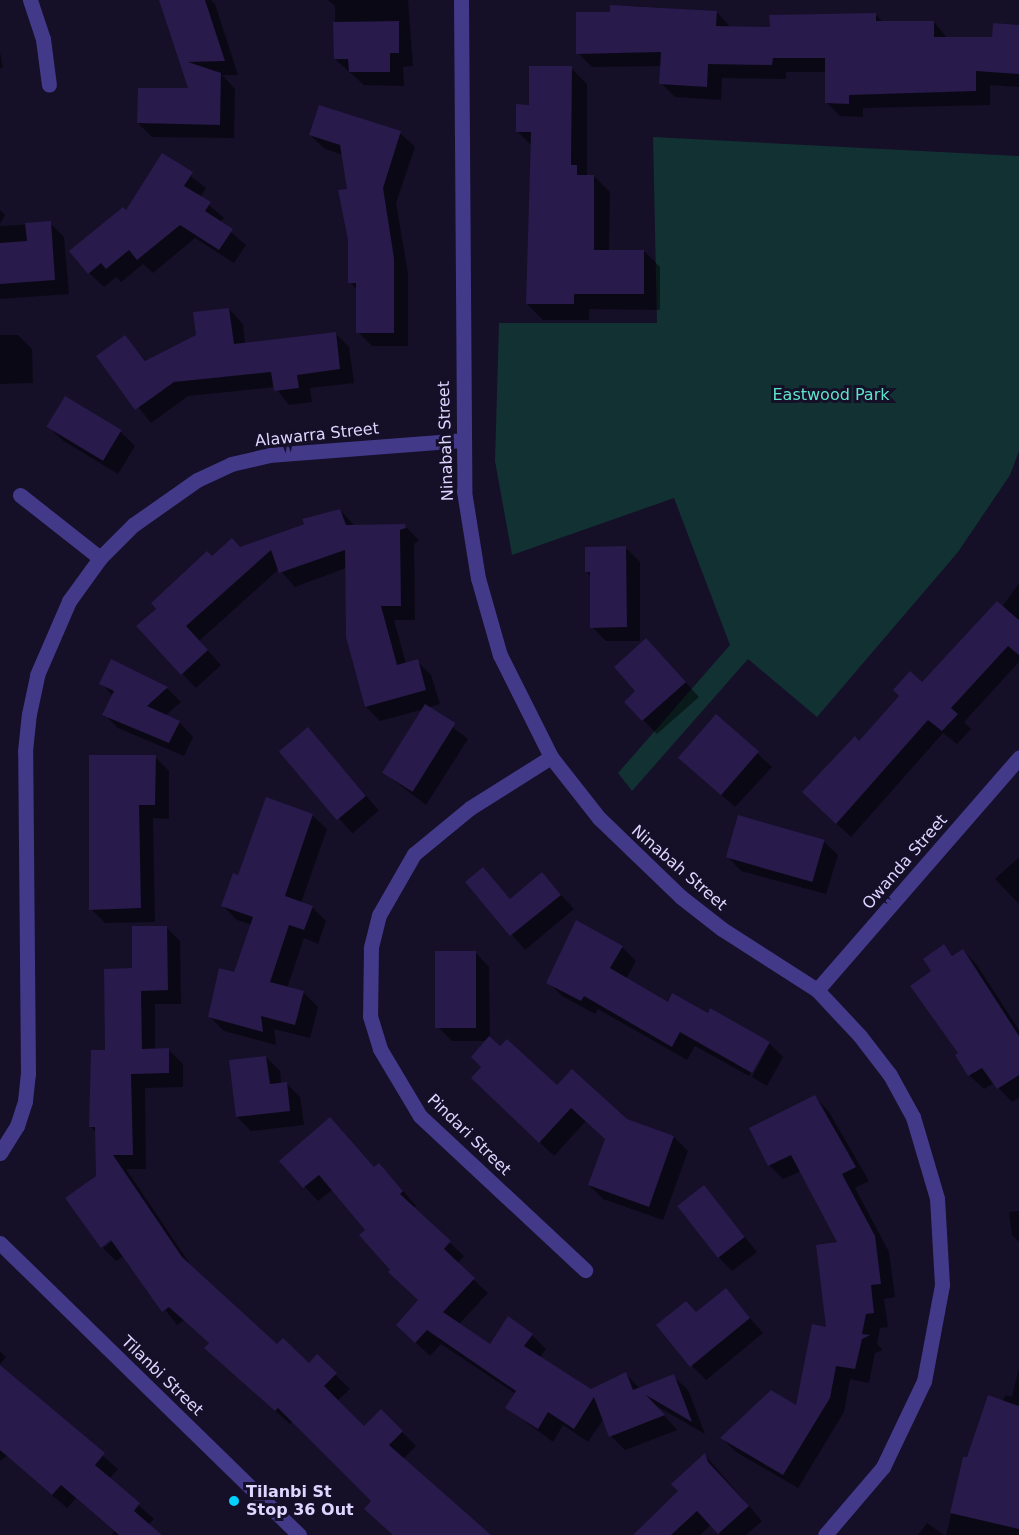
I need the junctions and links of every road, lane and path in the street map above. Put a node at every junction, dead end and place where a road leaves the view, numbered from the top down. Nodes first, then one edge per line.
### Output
1 (30, 0) edge
2 (461, 0) edge
3 (49, 85) dead end
4 (462, 440) junction
5 (20, 495) dead end
6 (100, 558) junction
7 (551, 757) junction
8 (1019, 758) edge
9 (817, 990) junction
10 (0, 1153) edge
11 (0, 1243) edge
12 (585, 1270) dead end
13 (299, 1535) edge
14 (825, 1535) edge

1 - 3 street
2 - 4 street, Ninabah Street
4 - 6 street, Alawarra Street
4 - 7 street, Ninabah Street
5 - 6 street
6 - 10 street, Alawarra Street
7 - 9 street, Ninabah Street
7 - 12 street, Pindari Street
8 - 9 street, Owanda Street
9 - 14 street, Ninabah Street
11 - 13 street, Tilanbi Street

